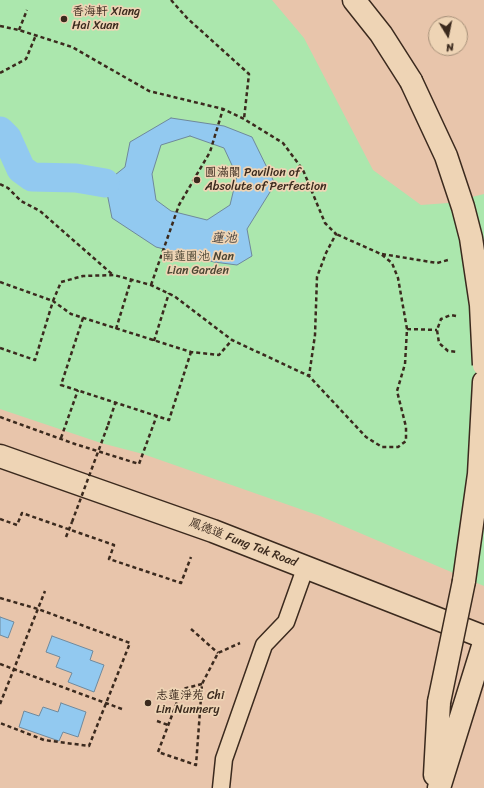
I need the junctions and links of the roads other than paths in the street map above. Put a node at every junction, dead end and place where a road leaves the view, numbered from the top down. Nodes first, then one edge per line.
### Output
1 (354, 0) edge
2 (484, 365) edge
3 (484, 382) edge
4 (0, 456) edge
5 (306, 566) junction
6 (484, 637) edge
7 (484, 643) edge
8 (221, 788) edge
9 (434, 788) edge
10 (439, 788) edge

1 - 2 main road, bridge
3 - 9 main road, bridge
4 - 5 main road, 鳳德道 Fung Tak Road
5 - 6 main road, 鳳德道 Fung Tak Road
5 - 8 lane
7 - 10 main road

